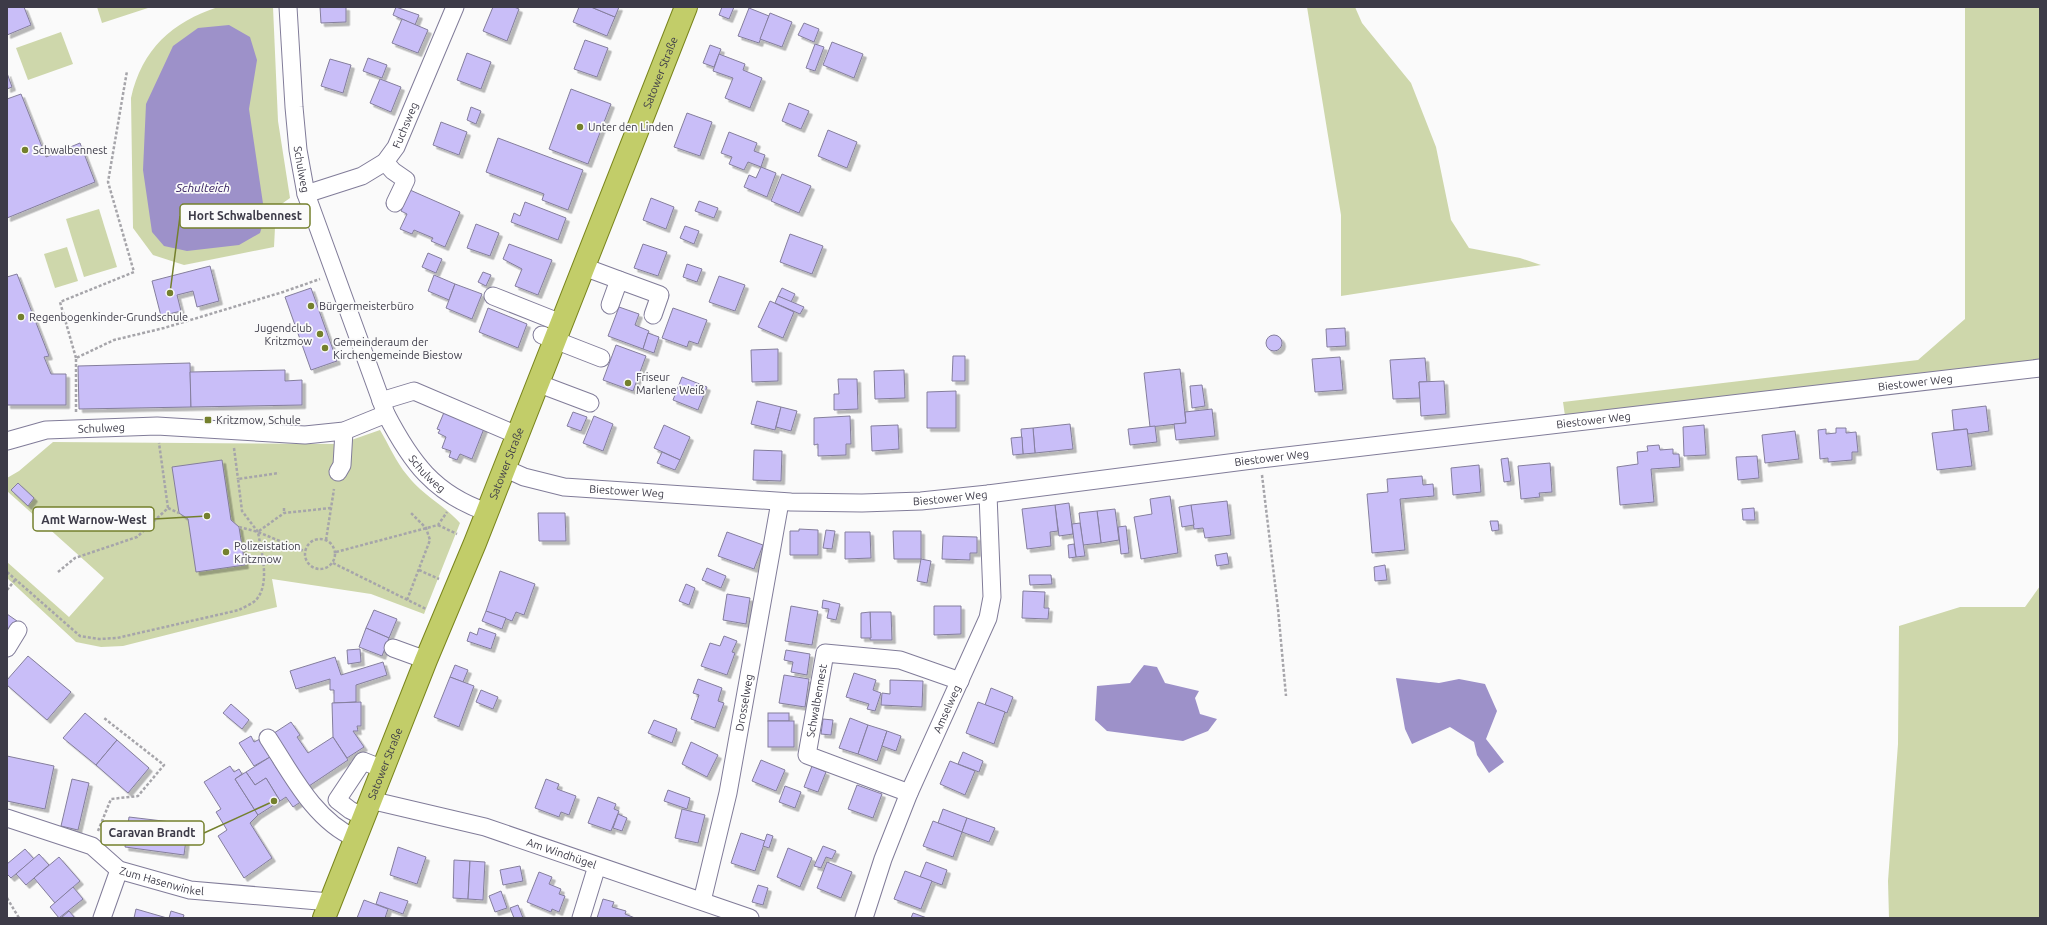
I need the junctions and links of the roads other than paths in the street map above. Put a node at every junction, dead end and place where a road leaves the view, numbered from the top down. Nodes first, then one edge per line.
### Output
1 (288, 7) edge
2 (455, 7) edge
3 (686, 7) edge
4 (385, 162) junction
5 (306, 194) junction
6 (395, 203) dead end
7 (584, 267) junction
8 (619, 280) junction
9 (493, 296) dead end
10 (610, 305) dead end
11 (652, 315) dead end
12 (552, 333) junction
13 (601, 358) dead end
14 (2040, 368) edge
15 (537, 383) junction
16 (590, 403) dead end
17 (383, 408) junction
18 (344, 431) junction
19 (517, 435) junction
20 (7, 441) edge
21 (504, 468) junction
22 (344, 469) road end
23 (988, 494) junction
24 (780, 502) junction
25 (487, 512) junction
26 (18, 630) dead end
27 (7, 648) edge
28 (392, 648) dead end
29 (426, 660) junction
30 (960, 681) junction
31 (268, 738) dead end
32 (383, 769) junction
33 (909, 793) junction
34 (367, 808) junction
35 (8, 821) edge
36 (355, 838) junction
37 (597, 866) junction
38 (119, 870) junction
39 (702, 901) junction
40 (327, 910) edge
41 (102, 918) edge
42 (581, 918) edge
43 (750, 918) edge
44 (864, 918) edge

1 - 5 street, Schulweg
2 - 4 street, Fuchsweg
3 - 7 main road, Satower Straße
4 - 5 street, Fuchsweg
4 - 6 street
5 - 17 street, Schulweg
7 - 8 street
7 - 12 main road, Satower Straße
8 - 10 street
8 - 11 street
9 - 12 street
12 - 13 street
12 - 15 main road, Satower Straße
14 - 23 street, Biestower Weg
15 - 16 street
15 - 19 main road, Satower Straße
17 - 18 street, Schulweg
17 - 19 street
17 - 25 street, Schulweg
18 - 20 street, Schulweg
18 - 22 street
19 - 21 main road, Satower Straße
21 - 24 street, Biestower Weg
21 - 25 main road, Satower Straße
23 - 24 street, Biestower Weg
23 - 30 street, Amselweg
24 - 39 street, Drosselweg
25 - 29 main road, Satower Straße
26 - 27 street
28 - 29 street
29 - 32 main road, Satower Straße
30 - 33 street, Amselweg
30 - 33 street, Schwalbennest
31 - 36 street
32 - 34 main road, Satower Straße
32 - 34 street, Am Windhügel
33 - 44 street, Amselweg
34 - 36 main road, Satower Straße
34 - 37 street, Am Windhügel
35 - 38 street, Zum Hasenwinkel
36 - 40 main road, Satower Straße
37 - 39 street, Am Windhügel
37 - 42 street
38 - 40 street, Zum Hasenwinkel
38 - 41 street
39 - 43 street, Am Windhügel

